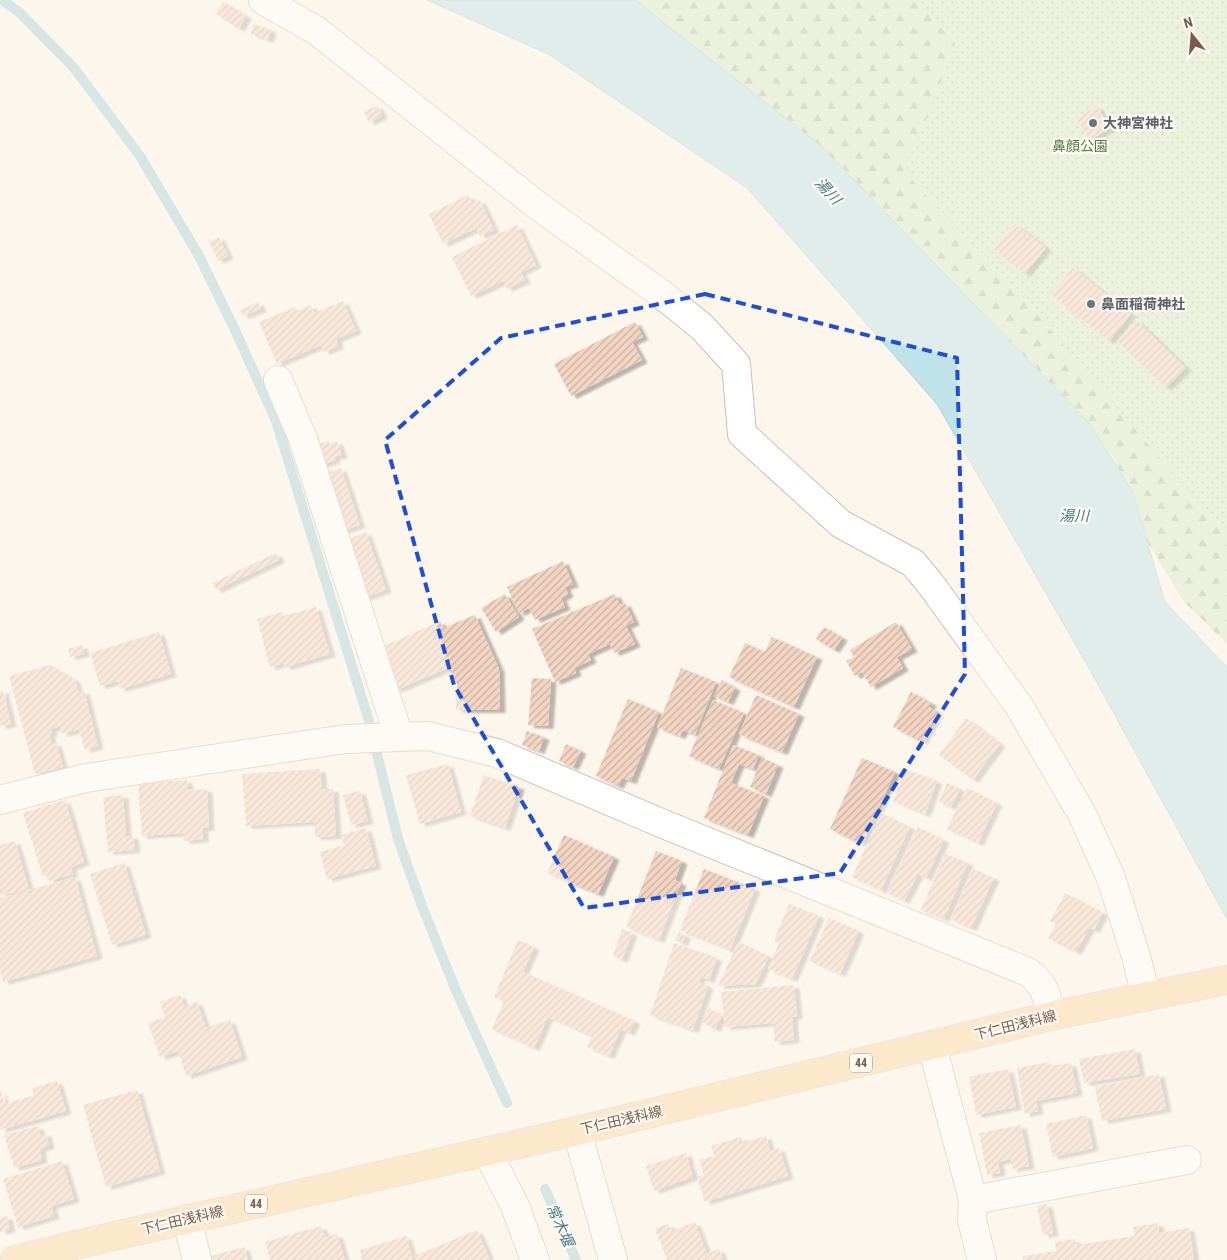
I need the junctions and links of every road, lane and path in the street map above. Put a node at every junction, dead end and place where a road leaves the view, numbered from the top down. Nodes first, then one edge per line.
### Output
1 (263, 0) edge
2 (278, 380) dead end
3 (394, 737) junction
4 (0, 800) edge
5 (1227, 980) edge
6 (1156, 995) junction
7 (1051, 1016) junction
8 (932, 1046) junction
9 (567, 1133) junction
10 (492, 1150) junction
11 (1187, 1160) dead end
12 (973, 1200) junction
13 (187, 1220) junction
14 (15, 1260) edge
15 (197, 1260) edge
16 (535, 1260) edge
17 (614, 1260) edge
18 (982, 1260) edge

1 - 6 street
2 - 3 street
3 - 4 street
3 - 7 street
5 - 6 main road, 下仁田浅科線 / 44
6 - 7 main road, 下仁田浅科線 / 44
7 - 8 main road, 下仁田浅科線 / 44
8 - 9 main road, 下仁田浅科線 / 44
8 - 12 street
9 - 10 main road, 下仁田浅科線 / 44
9 - 17 street
10 - 13 main road, 下仁田浅科線 / 44
10 - 16 street
11 - 12 street
12 - 18 street
13 - 14 main road, 下仁田浅科線 / 44
13 - 15 street

